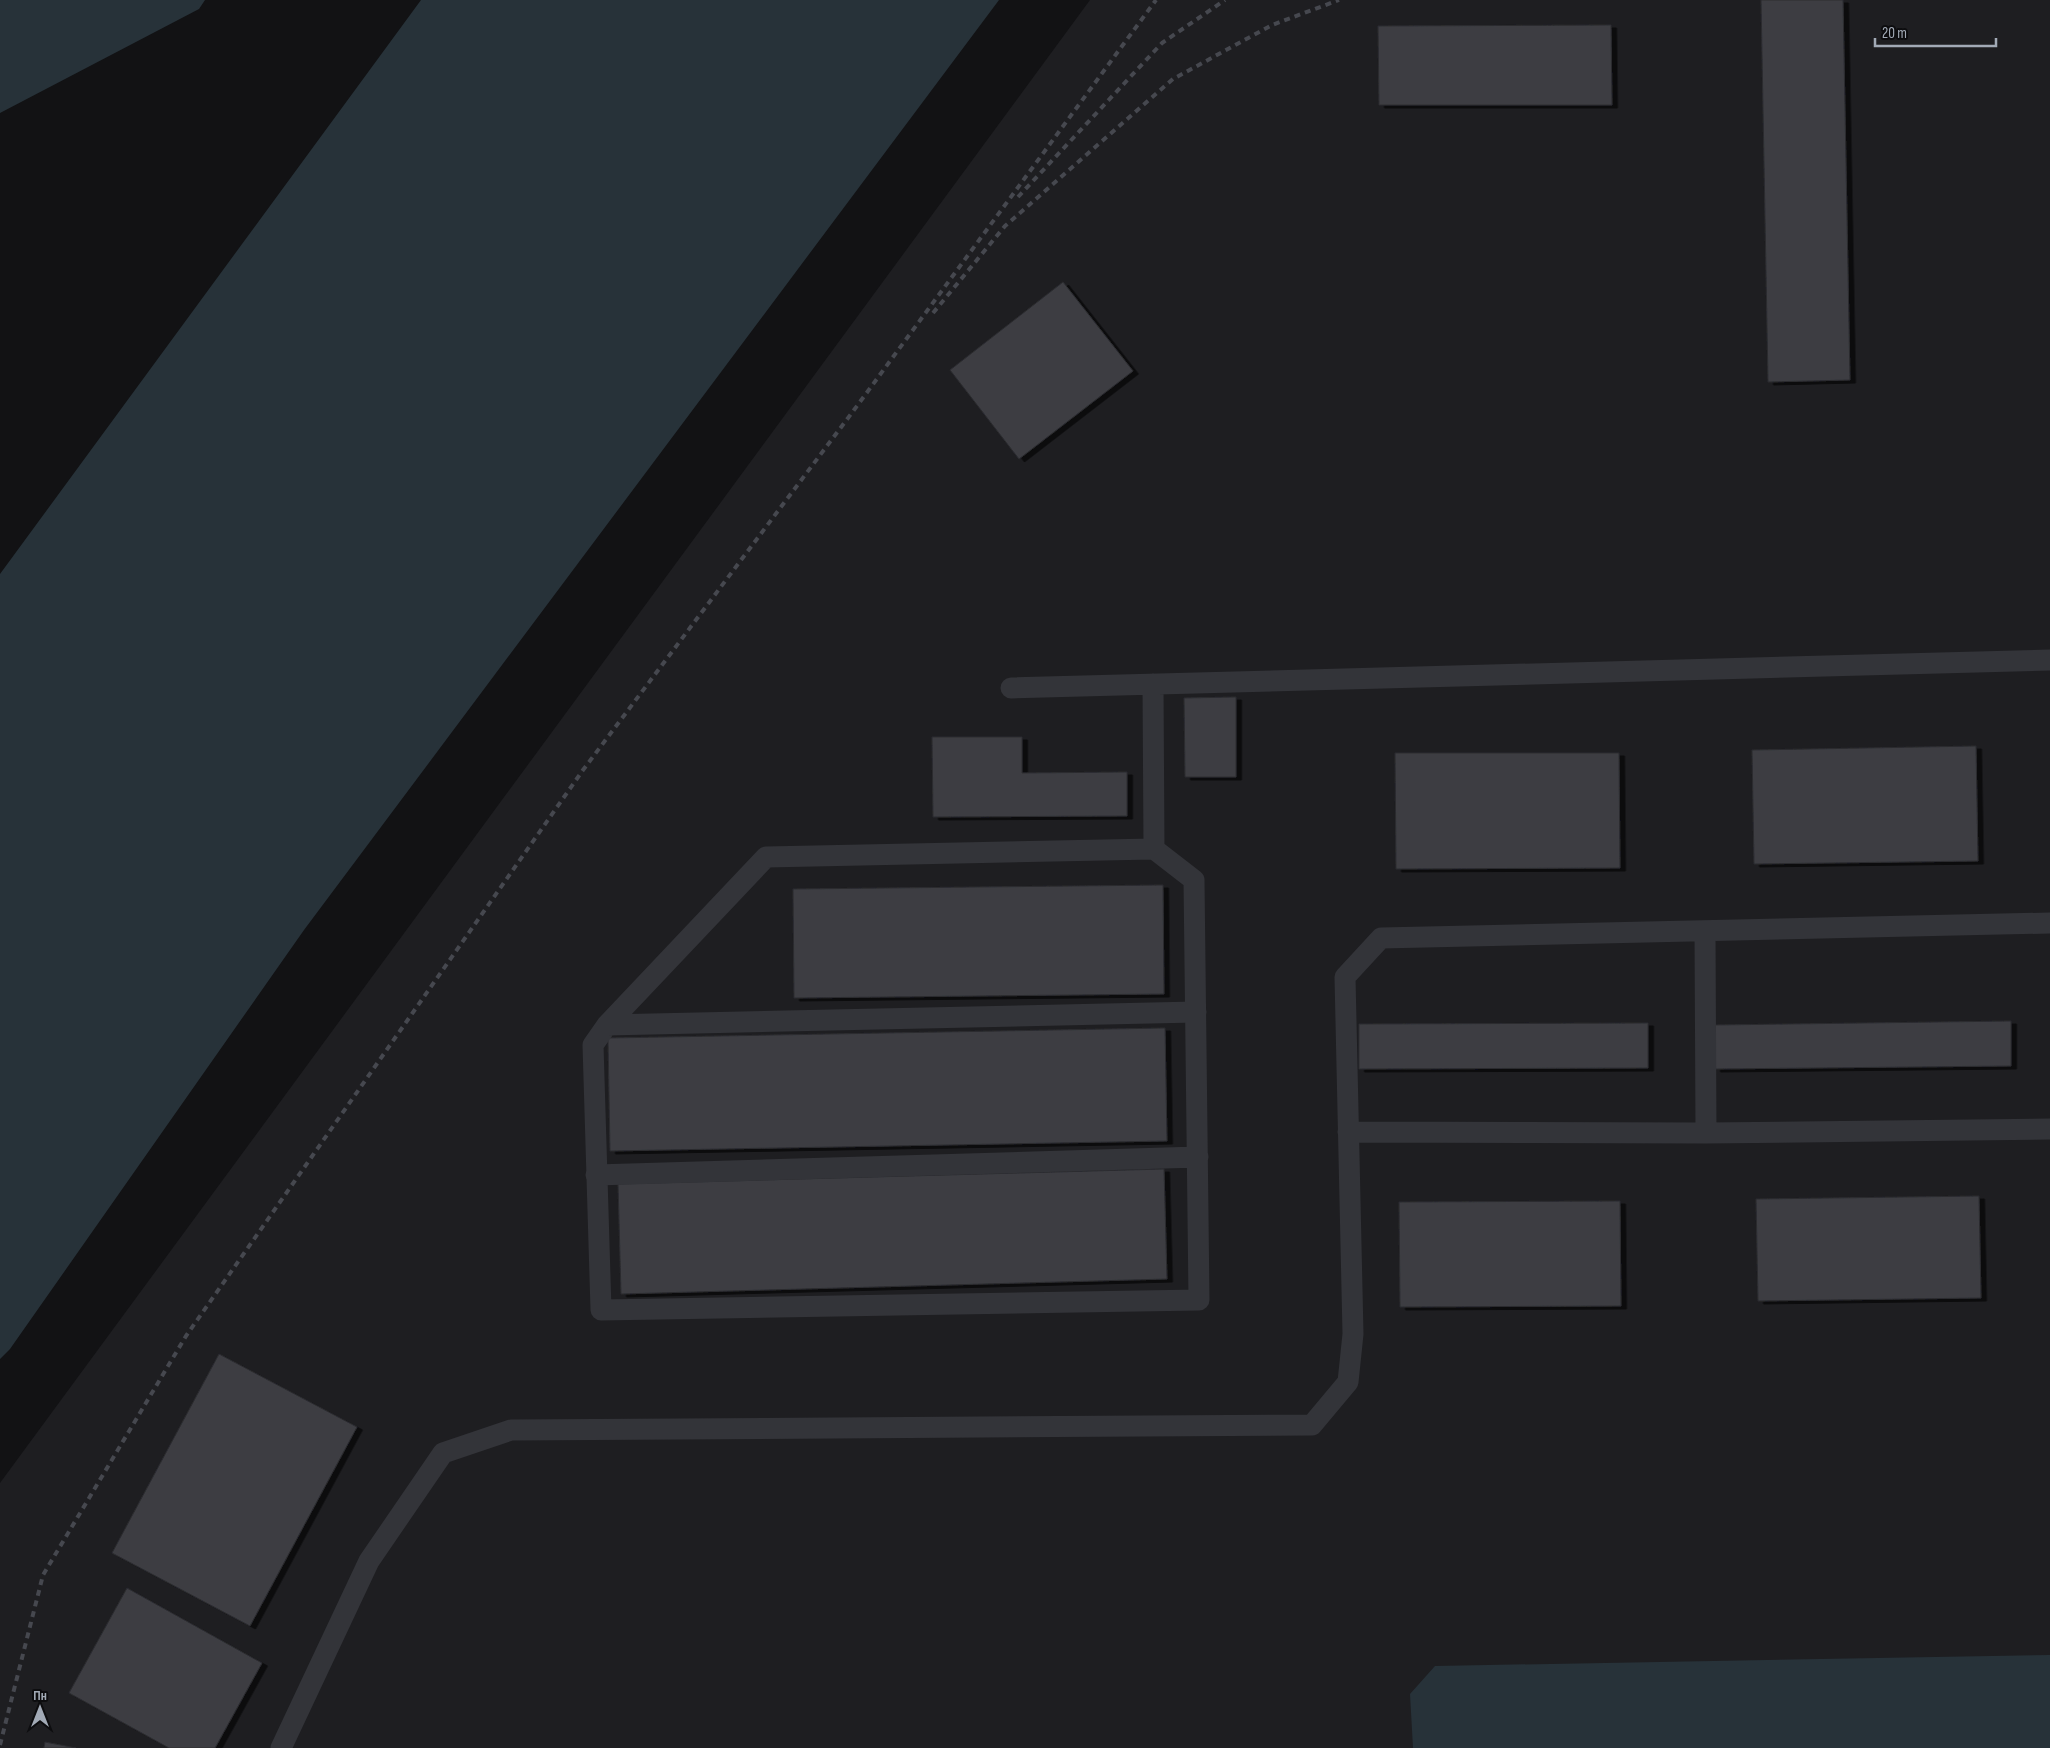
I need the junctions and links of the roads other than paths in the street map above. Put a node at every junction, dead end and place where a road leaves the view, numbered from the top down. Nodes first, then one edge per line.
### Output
1 (2050, 660) edge
2 (1153, 684) junction
3 (1011, 688) dead end
4 (1154, 849) junction
5 (2050, 923) edge
6 (1705, 931) junction
7 (1196, 1012) junction
8 (607, 1025) junction
9 (2050, 1129) edge
10 (1348, 1132) junction
11 (1706, 1133) junction
12 (1198, 1157) junction
13 (596, 1175) junction
14 (282, 1748) edge

1 - 2 lane
2 - 3 lane
2 - 4 lane
4 - 7 lane
4 - 8 lane
5 - 6 lane
6 - 10 lane
6 - 11 lane
7 - 8 lane
7 - 12 lane
8 - 13 lane
9 - 11 lane
10 - 11 lane
10 - 14 lane
12 - 13 lane
12 - 13 lane

